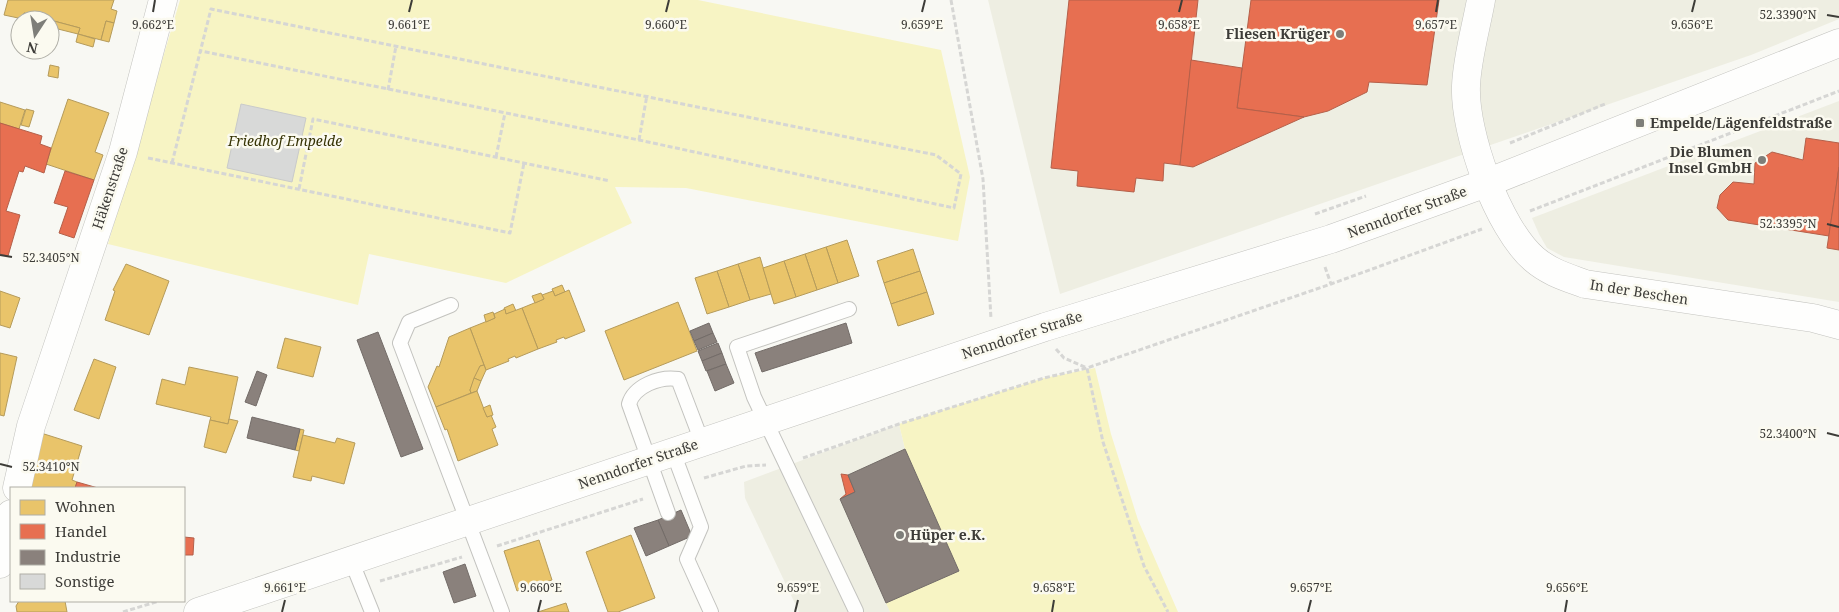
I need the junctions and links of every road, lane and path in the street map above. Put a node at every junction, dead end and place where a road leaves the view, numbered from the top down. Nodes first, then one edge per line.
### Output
1 (163, 0) edge
2 (951, 0) edge
3 (1481, 0) edge
4 (1839, 43) edge
5 (396, 46) junction
6 (201, 51) junction
7 (388, 90) junction
8 (1839, 90) edge
9 (647, 95) junction
10 (1605, 104) dead end
11 (505, 113) junction
12 (639, 140) junction
13 (122, 152) junction
14 (1477, 156) junction
15 (496, 157) junction
16 (172, 163) junction
17 (524, 163) junction
18 (610, 181) dead end
19 (1489, 182) junction
20 (299, 189) junction
21 (1506, 221) junction
22 (451, 305) dead end
23 (849, 309) dead end
24 (1839, 325) edge
25 (1046, 327) junction
26 (992, 345) junction
27 (1086, 368) junction
28 (765, 420) junction
29 (702, 442) junction
30 (661, 456) junction
31 (786, 464) junction
32 (684, 485) junction
33 (17, 487) edge
34 (661, 492) junction
35 (668, 514) dead end
36 (10, 519) edge
37 (467, 523) junction
38 (480, 551) junction
39 (351, 560) junction
40 (0, 564) edge
41 (362, 587) junction
42 (156, 602) edge
43 (856, 611) edge
44 (123, 612) edge
45 (198, 612) edge
46 (372, 612) edge
47 (502, 612) edge
48 (711, 612) edge
49 (1168, 612) edge

1 - 13 street, Häkenstraße
2 - 26 path
3 - 14 street, In der Beschen
4 - 19 street, Nenndorfer Straße
5 - 6 path
5 - 7 path
5 - 9 path
6 - 7 path
6 - 16 path
7 - 11 path
8 - 21 path
9 - 12 path
9 - 12 path
10 - 14 path
11 - 12 path
11 - 15 path
13 - 16 path
13 - 33 street, Häkenstraße
14 - 19 street, In der Beschen
15 - 17 path
15 - 20 path
16 - 20 path
17 - 18 path
17 - 20 path
19 - 21 street, In der Beschen
19 - 25 street, Nenndorfer Straße
21 - 24 street, In der Beschen
21 - 27 path
22 - 37 lane
23 - 28 lane
25 - 26 street, Nenndorfer Straße
25 - 27 path
26 - 28 street, Nenndorfer Straße
27 - 31 path
27 - 49 path
28 - 29 street, Nenndorfer Straße
28 - 31 lane
29 - 30 street, Nenndorfer Straße
29 - 30 lane
30 - 32 lane
30 - 34 lane
30 - 37 street, Nenndorfer Straße
31 - 32 path
31 - 43 lane
32 - 48 lane
34 - 35 lane
34 - 38 path
36 - 40 street
37 - 38 lane
37 - 39 street, Nenndorfer Straße
38 - 41 path
38 - 47 lane
39 - 41 lane
39 - 45 street, Nenndorfer Straße
41 - 46 lane
42 - 44 path

